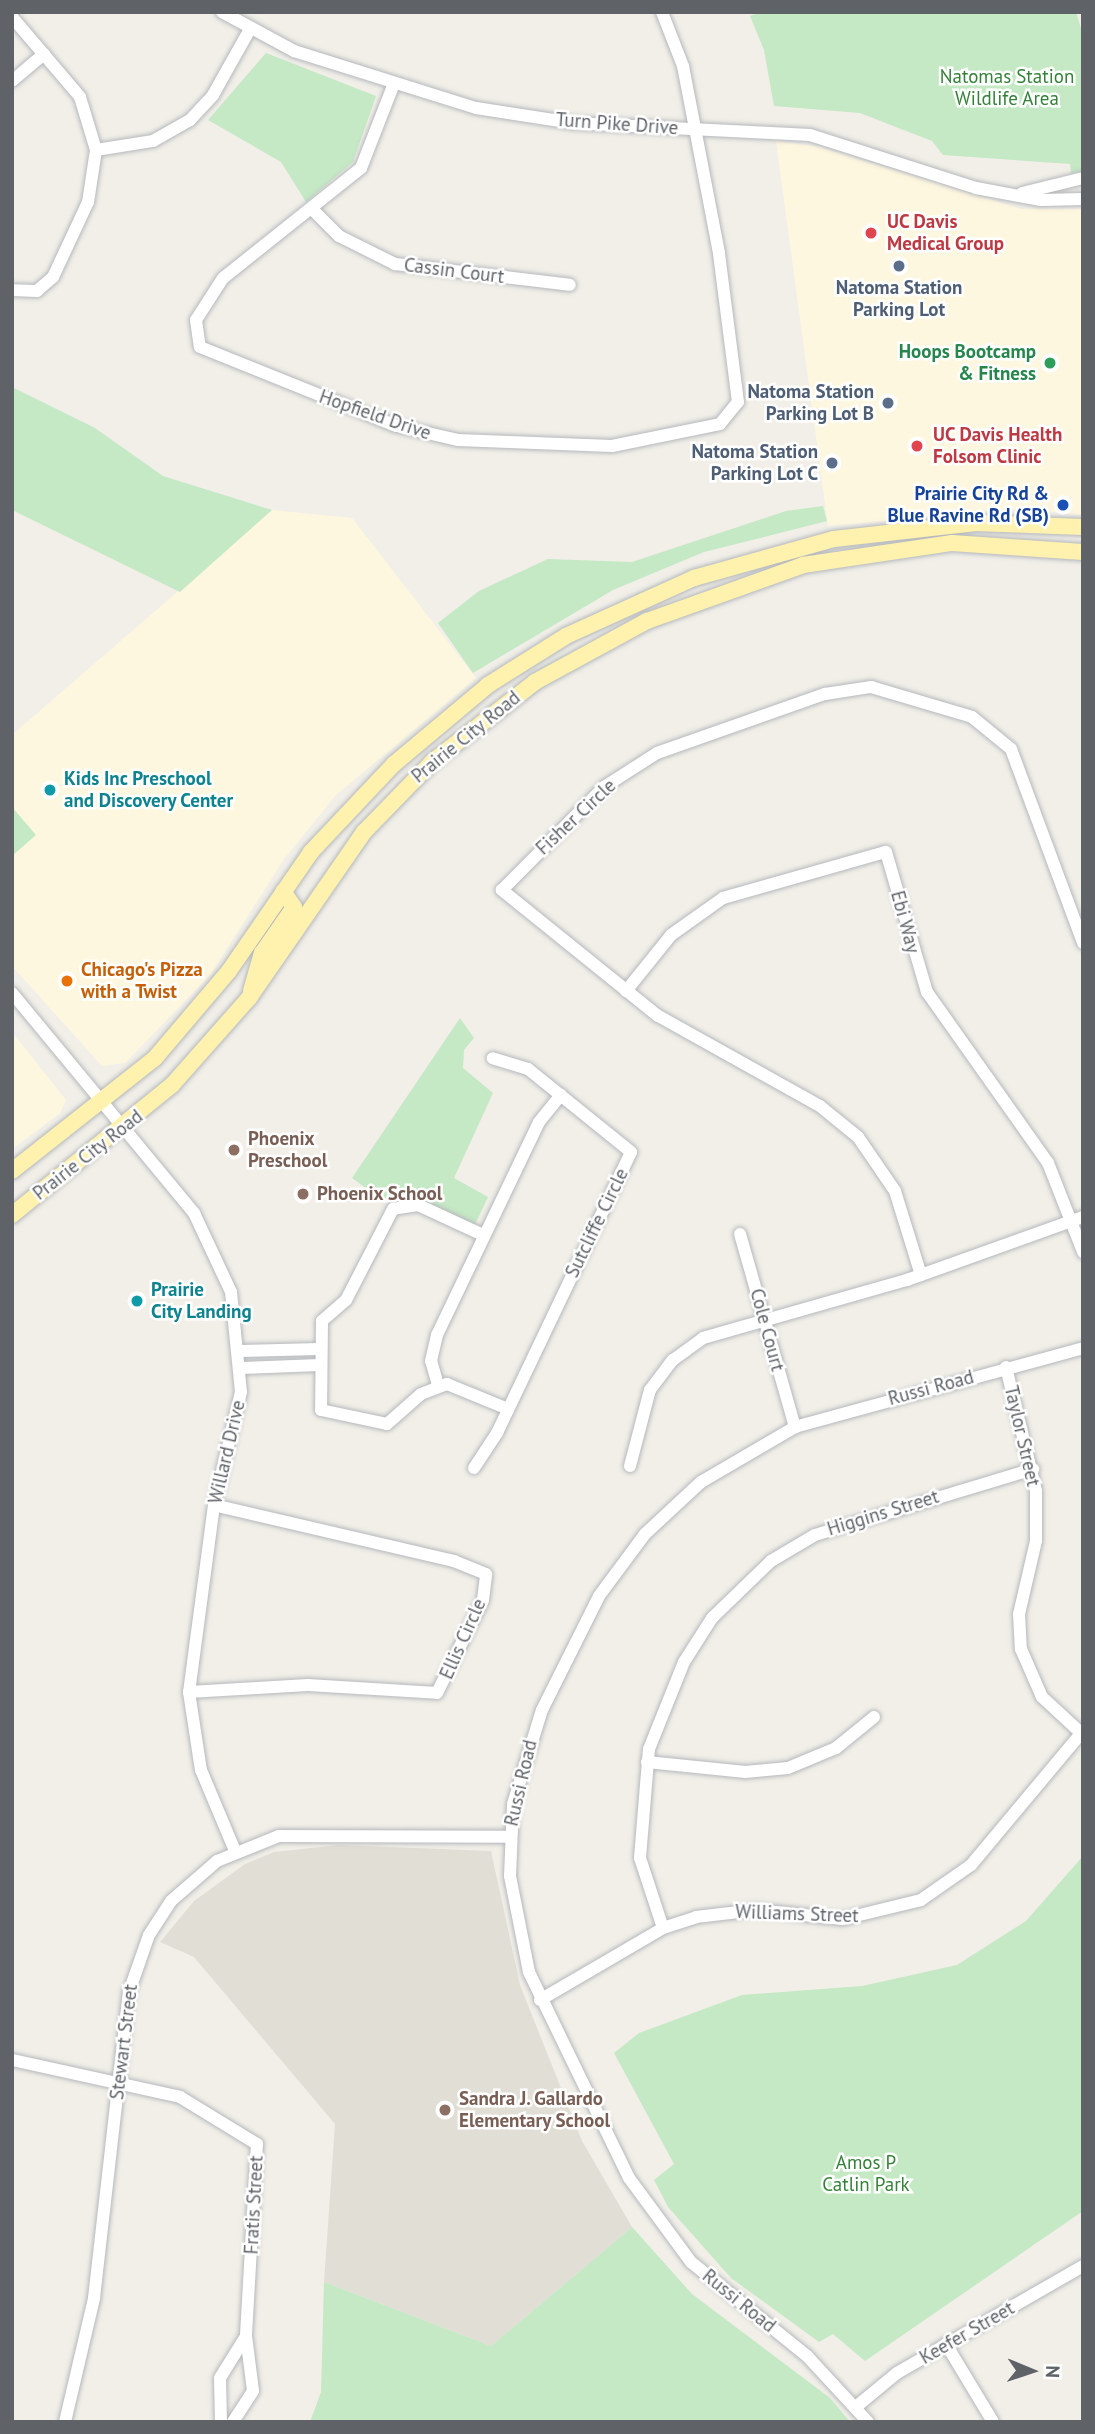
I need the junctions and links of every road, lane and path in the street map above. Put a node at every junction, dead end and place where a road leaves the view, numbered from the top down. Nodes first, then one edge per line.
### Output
1 (222, 12) edge
2 (662, 12) edge
3 (12, 17) edge
4 (250, 29) junction
5 (44, 54) junction
6 (12, 80) edge
7 (393, 86) junction
8 (693, 129) junction
9 (96, 150) junction
10 (1083, 178) edge
11 (1022, 193) junction
12 (1083, 199) edge
13 (313, 210) junction
14 (570, 285) dead end
15 (12, 290) edge
16 (1083, 527) edge
17 (1083, 552) edge
18 (283, 891) junction
19 (1083, 943) edge
20 (626, 991) junction
21 (12, 993) edge
22 (250, 997) junction
23 (493, 1058) dead end
24 (561, 1095) junction
25 (106, 1101) junction
26 (128, 1126) junction
27 (12, 1171) edge
28 (12, 1215) edge
29 (1077, 1219) edge
30 (740, 1234) dead end
31 (484, 1235) junction
32 (1083, 1252) edge
33 (921, 1275) junction
34 (764, 1318) junction
35 (1083, 1348) edge
36 (319, 1349) junction
37 (241, 1351) junction
38 (320, 1365) junction
39 (1006, 1367) junction
40 (242, 1368) junction
41 (438, 1385) junction
42 (508, 1409) junction
43 (795, 1427) junction
44 (630, 1466) dead end
45 (474, 1468) dead end
46 (1033, 1469) junction
47 (214, 1505) junction
48 (189, 1692) junction
49 (874, 1717) dead end
50 (1082, 1732) edge
51 (648, 1762) junction
52 (509, 1837) junction
53 (235, 1851) junction
54 (663, 1928) junction
55 (540, 2000) junction
56 (12, 2060) edge
57 (118, 2083) junction
58 (1083, 2266) edge
59 (246, 2336) junction
60 (946, 2344) junction
61 (858, 2406) junction
62 (65, 2422) edge
63 (221, 2422) edge
64 (233, 2422) edge
65 (868, 2422) edge
66 (993, 2422) edge

1 - 4 street, Turn Pike Drive
2 - 8 street
3 - 5 street
4 - 7 street, Turn Pike Drive
4 - 9 street
5 - 6 street
5 - 9 street
7 - 8 street, Turn Pike Drive
7 - 13 street, Hopfield Drive
8 - 11 street, Turn Pike Drive
8 - 13 street, Hopfield Drive
9 - 15 street
10 - 11 street, Turn Pike Drive
11 - 12 street, Turn Pike Drive
13 - 14 street, Cassin Court
16 - 18 main road, Prairie City Road
17 - 22 main road, Prairie City Road
18 - 22 main road
18 - 25 main road, Prairie City Road
19 - 20 street, Fisher Circle
20 - 29 street, Ebi Way
20 - 33 street, Fisher Circle
21 - 25 street, Willard Drive
22 - 26 main road, Prairie City Road
23 - 24 street
24 - 31 street
24 - 42 street, Sutcliffe Circle
25 - 26 street, Willard Drive
25 - 27 main road, Prairie City Road
26 - 28 main road, Prairie City Road
26 - 37 street, Willard Drive
29 - 32 street, Ebi Way
29 - 33 street
30 - 34 street, Cole Court
31 - 36 street
31 - 41 street
33 - 34 street
34 - 43 street, Cole Court
34 - 44 street
35 - 39 street, Russi Road
36 - 37 street
36 - 38 street
37 - 40 street, Willard Drive
38 - 40 street
38 - 41 street
39 - 43 street, Russi Road
39 - 46 street, Taylor Street
40 - 47 street, Willard Drive
41 - 42 street
42 - 45 street
43 - 52 street, Russi Road
46 - 50 street, Taylor Street
46 - 51 street, Higgins Street
47 - 48 street, Willard Drive
47 - 48 street, Ellis Circle
48 - 53 street, Willard Drive
49 - 51 street
50 - 54 street, Williams Street
51 - 54 street, Higgins Street
52 - 53 street, Stewart Street
52 - 55 street, Russi Road
53 - 57 street, Stewart Street
54 - 55 street, Williams Street
55 - 61 street, Russi Road
56 - 57 street
57 - 59 street, Fratis Street
57 - 62 street, Stewart Street
58 - 60 street, Keefer Street
59 - 63 street, Fratis Street
59 - 64 street, Fratis Street
60 - 61 street, Keefer Street
60 - 66 street
61 - 65 street, Russi Road

